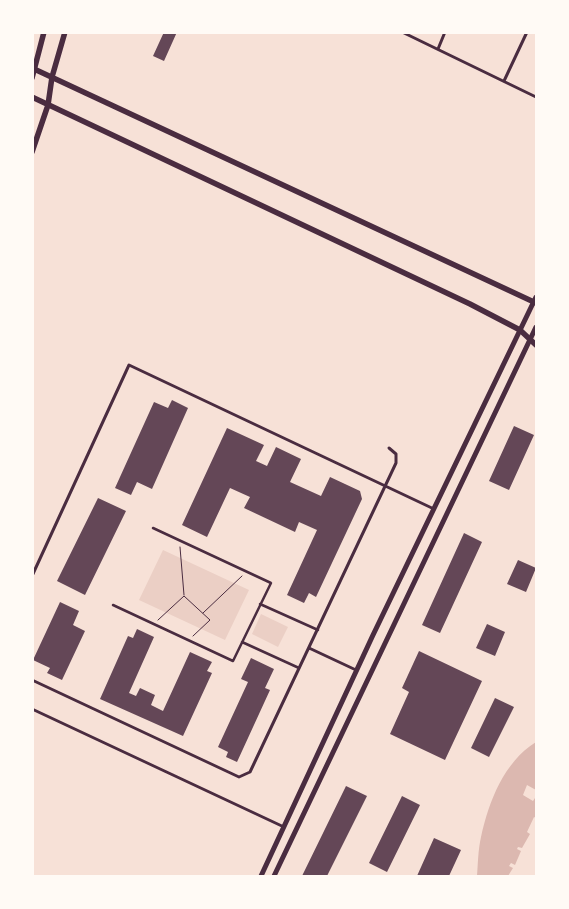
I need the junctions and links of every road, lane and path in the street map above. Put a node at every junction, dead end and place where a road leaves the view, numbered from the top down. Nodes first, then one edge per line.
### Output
1 (44, 32) edge
2 (65, 32) edge
3 (402, 32) edge
4 (445, 32) edge
5 (527, 32) edge
6 (438, 49) junction
7 (32, 68) edge
8 (52, 77) junction
9 (32, 78) edge
10 (504, 81) junction
11 (32, 97) edge
12 (536, 97) edge
13 (48, 105) junction
14 (32, 152) edge
15 (536, 300) edge
16 (536, 328) edge
17 (520, 330) junction
18 (531, 340) junction
19 (536, 345) edge
20 (389, 448) dead end
21 (385, 486) junction
22 (434, 509) junction
23 (153, 528) dead end
24 (180, 540) junction
25 (247, 572) junction
26 (32, 576) edge
27 (184, 596) junction
28 (260, 604) junction
29 (113, 605) dead end
30 (203, 614) junction
31 (154, 624) junction
32 (318, 630) junction
33 (188, 640) junction
34 (242, 642) junction
35 (309, 648) junction
36 (299, 668) junction
37 (357, 670) junction
38 (32, 680) edge
39 (32, 709) edge
40 (284, 827) junction
41 (261, 876) edge
42 (274, 876) edge

1 - 9 main road
2 - 8 main road
3 - 6 street
4 - 6 street
5 - 10 street
6 - 10 street
7 - 8 main road
8 - 13 main road
8 - 15 main road
10 - 12 street
11 - 13 main road
13 - 14 main road
13 - 17 main road
15 - 17 main road
16 - 18 main road
17 - 18 main road
17 - 22 main road
18 - 19 main road
18 - 42 main road
20 - 21 street
21 - 22 street
21 - 26 street
21 - 32 street
22 - 37 main road
23 - 24 street
24 - 25 street
24 - 27 path
25 - 28 street
25 - 30 path
27 - 30 path
27 - 31 path
28 - 32 street
28 - 34 street
29 - 31 street
30 - 33 path
31 - 33 street
32 - 35 street
33 - 34 street
34 - 36 street
35 - 36 street
35 - 37 street
36 - 38 street
37 - 40 main road
39 - 40 street
40 - 41 main road

